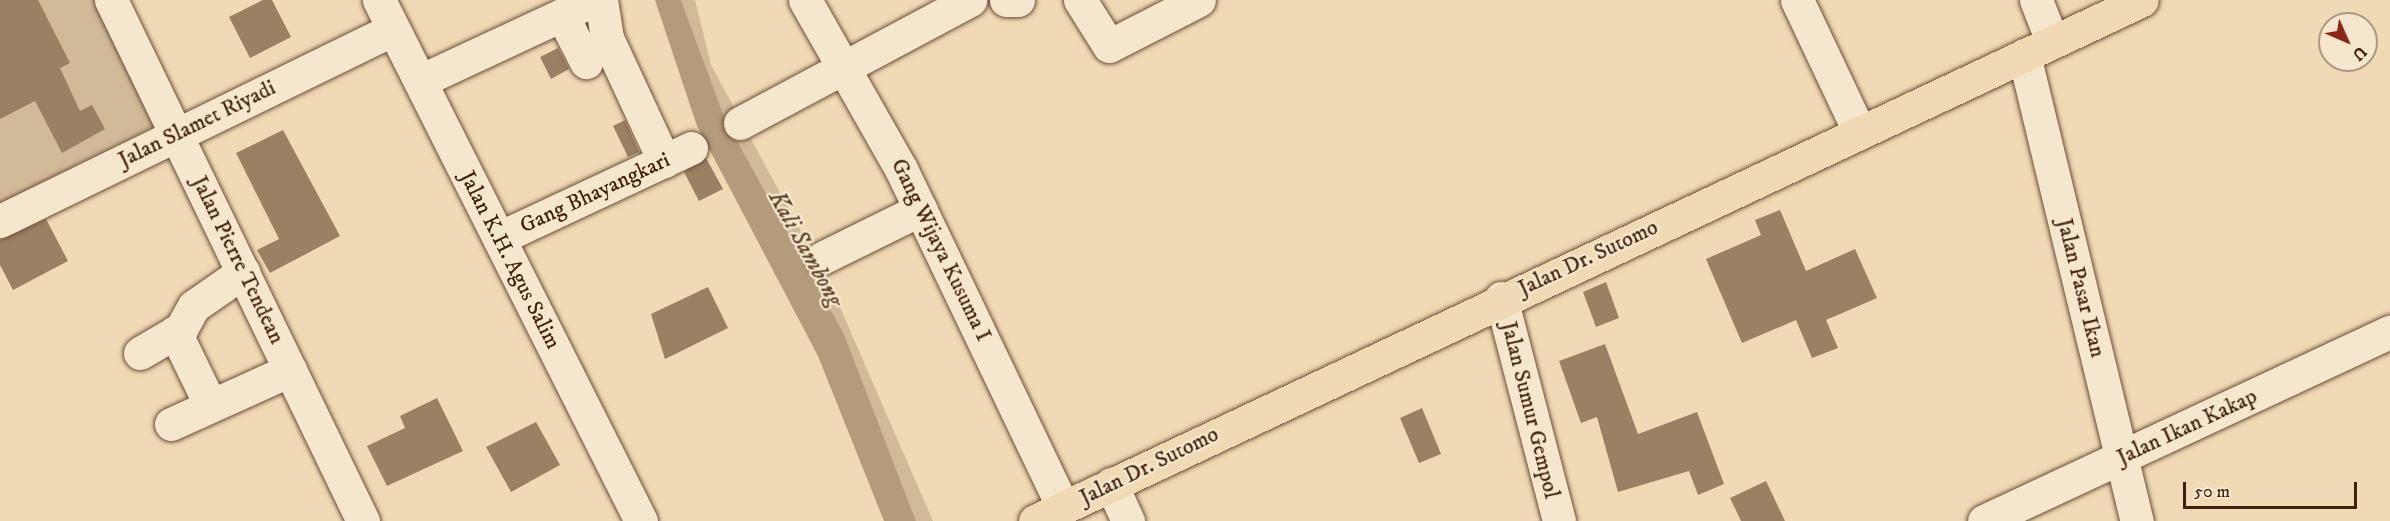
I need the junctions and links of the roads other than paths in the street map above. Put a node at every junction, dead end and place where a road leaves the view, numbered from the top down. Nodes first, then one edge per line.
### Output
1 (111, 0) edge
2 (594, 0) edge
3 (601, 0) edge
4 (805, 0) edge
5 (970, 0) edge
6 (1006, 0) edge
7 (1018, 0) edge
8 (1080, 0) edge
9 (1199, 0) edge
10 (1797, 0) edge
11 (2036, 0) edge
12 (2142, 0) edge
13 (2103, 8) edge
14 (386, 14) edge
15 (562, 15) junction
16 (2038, 48) junction
17 (586, 62) dead end
18 (845, 68) junction
19 (420, 81) junction
20 (740, 123) dead end
21 (1859, 131) junction
22 (177, 134) junction
23 (921, 209) junction
24 (0, 220) edge
25 (499, 238) junction
26 (822, 258) dead end
27 (243, 272) junction
28 (1501, 298) junction
29 (175, 332) junction
30 (2390, 332) edge
31 (140, 352) dead end
32 (290, 370) junction
33 (211, 406) junction
34 (171, 424) dead end
35 (2122, 457) junction
36 (1111, 484) junction
37 (1049, 514) edge
38 (363, 521) edge
39 (641, 521) edge
40 (1128, 521) edge
41 (1558, 521) edge
42 (1984, 521) edge
43 (2137, 521) edge

1 - 22 street, Jalan Pierre Tendean
2 - 15 street
3 - 25 street, Gang Bhayangkari
4 - 18 street, Gang Wijaya Kusuma I
5 - 18 street
6 - 7 street
8 - 9 street
10 - 21 street
11 - 16 street, Jalan Pasar Ikan
12 - 13 main road, Jalan Dr. Sutomo
13 - 16 main road, Jalan Dr. Sutomo
14 - 19 street, Jalan K.H. Agus Salim
14 - 22 street, Jalan Slamet Riyadi
15 - 17 street
15 - 19 street
16 - 21 main road, Jalan Dr. Sutomo
16 - 35 street, Jalan Pasar Ikan
18 - 20 street
18 - 23 street, Gang Wijaya Kusuma I
19 - 25 street, Jalan K.H. Agus Salim
21 - 28 main road, Jalan Dr. Sutomo
22 - 24 street, Jalan Slamet Riyadi
22 - 27 street, Jalan Pierre Tendean
23 - 26 street
23 - 37 street, Gang Wijaya Kusuma I
25 - 39 street, Jalan K.H. Agus Salim
27 - 29 street
27 - 32 street, Jalan Pierre Tendean
28 - 36 main road, Jalan Dr. Sutomo
28 - 41 street, Jalan Sumur Gempol
29 - 31 street
29 - 33 street
30 - 35 street, Jalan Ikan Kakap
32 - 33 street
32 - 38 street, Jalan Pierre Tendean
33 - 34 street
35 - 42 street, Jalan Ikan Kakap
35 - 43 street, Jalan Pasar Ikan
36 - 37 main road, Jalan Dr. Sutomo
36 - 40 street

